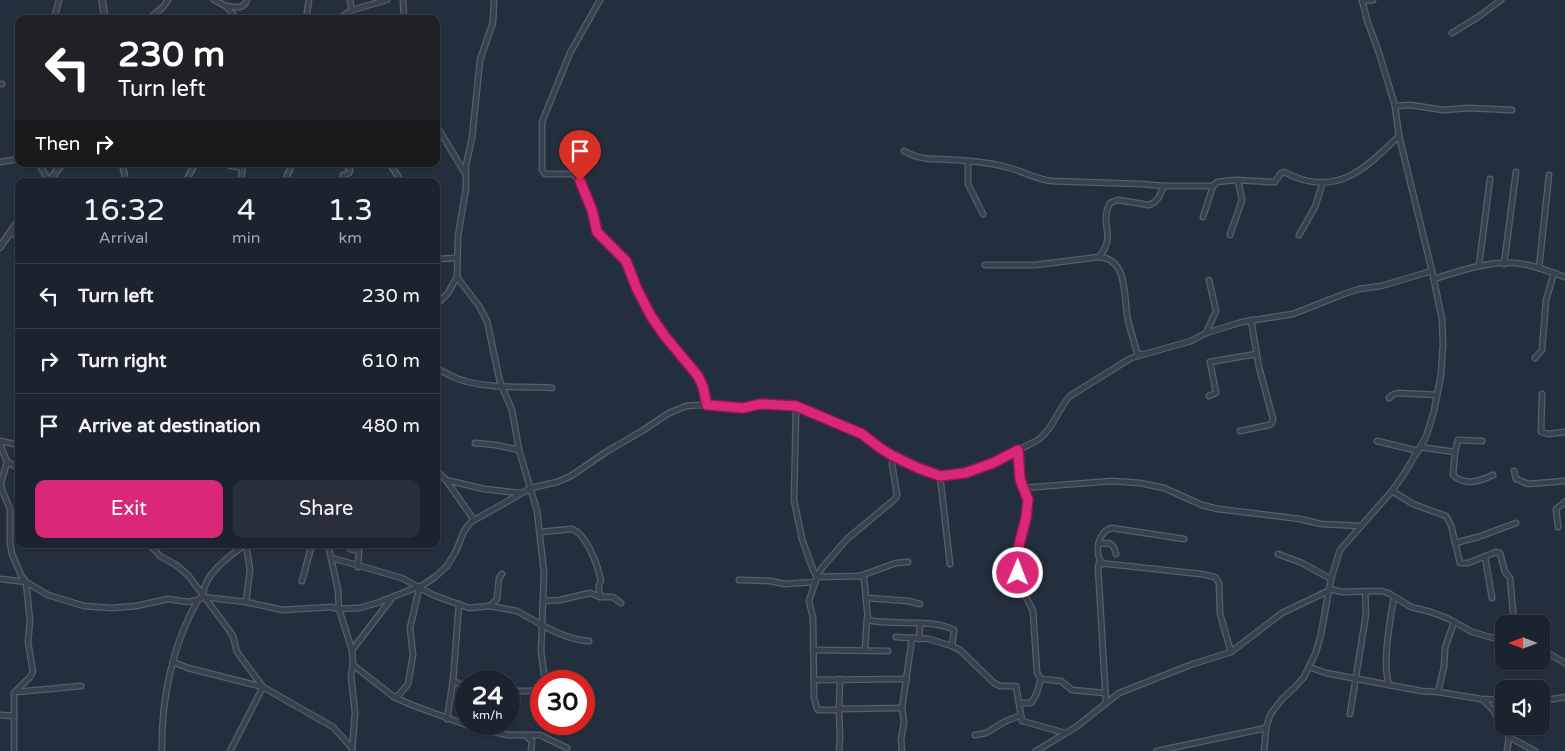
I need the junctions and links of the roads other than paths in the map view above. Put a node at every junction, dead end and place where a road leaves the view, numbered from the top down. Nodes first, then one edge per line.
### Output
1 (59, 0) edge
2 (102, 0) edge
3 (168, 0) edge
4 (214, 0) edge
5 (247, 0) edge
6 (309, 0) edge
7 (350, 0) edge
8 (387, 0) edge
9 (403, 0) edge
10 (494, 0) edge
11 (600, 0) edge
12 (1373, 0) edge
13 (1501, 0) edge
14 (1362, 1) edge
15 (226, 6) junction
16 (352, 10) junction
17 (55, 15) edge
18 (104, 15) edge
19 (154, 15) edge
20 (234, 15) edge
21 (307, 15) edge
22 (344, 15) edge
23 (404, 15) edge
24 (1452, 33) dead end
25 (1395, 106) junction
26 (1512, 110) dead end
27 (440, 132) edge
28 (1399, 136) junction
29 (904, 151) dead end
30 (15, 160) edge
31 (968, 161) junction
32 (0, 162) edge
33 (41, 167) edge
34 (60, 167) edge
35 (348, 167) edge
36 (392, 167) edge
37 (1516, 172) dead end
38 (466, 175) junction
39 (1549, 175) dead end
40 (47, 178) edge
41 (51, 178) edge
42 (342, 178) edge
43 (399, 178) edge
44 (1490, 179) dead end
45 (1238, 180) junction
46 (1323, 182) junction
47 (1164, 186) junction
48 (1213, 186) junction
49 (983, 214) dead end
50 (1203, 218) dead end
51 (15, 225) edge
52 (10, 232) junction
53 (15, 235) edge
54 (1230, 235) dead end
55 (1299, 235) dead end
56 (0, 247) edge
57 (1099, 257) junction
58 (457, 258) junction
59 (440, 259) edge
60 (1504, 264) junction
61 (984, 265) dead end
62 (1479, 265) junction
63 (1539, 268) junction
64 (1432, 271) junction
65 (1554, 273) junction
66 (1565, 277) edge
67 (457, 278) junction
68 (1434, 279) junction
69 (1209, 280) dead end
70 (440, 300) edge
71 (1251, 320) junction
72 (1206, 333) junction
73 (1142, 354) junction
74 (1256, 354) junction
75 (1535, 358) dead end
76 (440, 370) edge
77 (501, 386) junction
78 (552, 388) dead end
79 (1542, 394) dead end
80 (1437, 395) junction
81 (1209, 396) dead end
82 (1389, 398) dead end
83 (707, 405) junction
84 (796, 406) junction
85 (1240, 431) dead end
86 (1565, 432) edge
87 (1377, 441) dead end
88 (1482, 441) dead end
89 (0, 442) edge
90 (475, 443) dead end
91 (15, 445) edge
92 (1419, 449) junction
93 (519, 450) junction
94 (1018, 450) junction
95 (1455, 452) junction
96 (893, 456) junction
97 (7, 462) junction
98 (15, 466) edge
99 (1514, 471) dead end
100 (440, 474) edge
101 (1493, 475) dead end
102 (940, 476) junction
103 (446, 480) junction
104 (1565, 482) edge
105 (531, 488) junction
106 (1023, 488) junction
107 (1392, 491) junction
108 (520, 493) junction
109 (1565, 502) edge
110 (474, 520) junction
111 (1516, 523) dead end
112 (1360, 526) junction
113 (1558, 528) dead end
114 (540, 532) junction
115 (1184, 539) dead end
116 (1455, 543) junction
117 (1099, 544) junction
118 (153, 548) edge
119 (241, 548) edge
120 (247, 548) edge
121 (311, 548) edge
122 (329, 548) edge
123 (350, 548) edge
124 (1116, 554) dead end
125 (1278, 554) dead end
126 (1485, 557) junction
127 (332, 558) junction
128 (908, 562) dead end
129 (950, 564) dead end
130 (1103, 564) junction
131 (358, 567) junction
132 (502, 574) dead end
133 (860, 576) junction
134 (0, 579) edge
135 (1331, 579) junction
136 (739, 580) dead end
137 (816, 580) junction
138 (302, 581) dead end
139 (26, 582) junction
140 (418, 588) junction
141 (1329, 590) junction
142 (1365, 591) junction
143 (393, 596) junction
144 (1394, 596) junction
145 (203, 597) junction
146 (600, 597) junction
147 (867, 598) junction
148 (1492, 598) dead end
149 (198, 600) junction
150 (543, 601) junction
151 (246, 602) junction
152 (621, 602) dead end
153 (459, 604) junction
154 (920, 604) dead end
155 (490, 606) junction
156 (339, 608) junction
157 (1513, 612) dead end
158 (867, 617) junction
159 (1454, 622) junction
160 (542, 624) junction
161 (920, 624) junction
162 (896, 637) dead end
163 (912, 638) junction
164 (1495, 638) edge
165 (919, 639) junction
166 (589, 642) dead end
167 (952, 646) junction
168 (865, 649) junction
169 (352, 650) junction
170 (813, 650) junction
171 (888, 651) dead end
172 (1232, 652) junction
173 (1550, 654) edge
174 (173, 662) junction
175 (1565, 663) edge
176 (352, 665) junction
177 (1309, 667) junction
178 (543, 670) edge
179 (1355, 678) junction
180 (840, 679) junction
181 (906, 679) junction
182 (1041, 679) junction
183 (814, 680) junction
184 (452, 682) junction
185 (455, 683) edge
186 (1389, 685) junction
187 (81, 686) dead end
188 (263, 686) junction
189 (16, 692) junction
190 (1438, 692) junction
191 (1105, 693) junction
192 (1565, 697) edge
193 (394, 698) junction
194 (1481, 699) junction
195 (1550, 699) edge
196 (1495, 700) edge
197 (1019, 703) junction
198 (1106, 703) junction
199 (902, 708) junction
200 (839, 711) junction
201 (1350, 714) dead end
202 (0, 715) edge
203 (1021, 715) junction
204 (14, 716) junction
205 (447, 719) junction
206 (1266, 728) junction
207 (1065, 734) junction
208 (525, 735) junction
209 (975, 735) dead end
210 (1509, 737) junction
211 (567, 748) dead end
212 (352, 749) edge
213 (1170, 750) edge
214 (14, 751) edge
215 (162, 751) edge
216 (230, 751) edge
217 (531, 751) edge
218 (838, 751) edge
219 (902, 751) edge
220 (1036, 751) edge
221 (1157, 751) edge
222 (1264, 751) edge
223 (1507, 751) edge
224 (1535, 751) edge

1 - 17 street
2 - 18 street
3 - 19 street
4 - 15 street
5 - 15 street
6 - 21 street
7 - 16 street
8 - 16 street
9 - 23 street
10 - 38 street
11 - 83 street
12 - 14 street
13 - 24 street
14 - 25 street
15 - 20 street
16 - 22 street
25 - 26 street
25 - 28 street
27 - 38 street
28 - 46 street
28 - 64 street
29 - 31 street
30 - 32 street
31 - 47 street
31 - 49 street
33 - 40 street
34 - 41 street
35 - 42 street
36 - 43 street
37 - 60 street
38 - 58 street
39 - 63 street
44 - 62 street
45 - 46 street
45 - 48 street
45 - 54 street
46 - 55 street
47 - 48 street
47 - 57 street
48 - 50 street
51 - 52 street
52 - 53 street
52 - 56 street
57 - 61 street
57 - 73 street
58 - 59 street
58 - 67 street
60 - 62 street
60 - 63 street
62 - 68 street
63 - 65 street
64 - 68 street
64 - 71 street
65 - 66 street
65 - 75 street
67 - 70 street
67 - 77 street
68 - 80 street
69 - 72 street
71 - 72 street
71 - 74 street
72 - 73 street
73 - 94 street
74 - 81 street
74 - 85 street
76 - 77 street
77 - 78 street
77 - 93 street
79 - 86 street
80 - 82 street
80 - 92 street
83 - 84 street
83 - 105 street
84 - 96 street
84 - 137 street
87 - 92 street
88 - 95 street
89 - 91 street
89 - 97 street
90 - 93 street
92 - 95 street
92 - 107 street
93 - 105 street
94 - 102 street
94 - 106 street
95 - 101 street
96 - 102 street
96 - 137 street
97 - 98 street
97 - 139 street
99 - 104 street
100 - 103 street
102 - 129 street
103 - 108 street
103 - 110 street
105 - 108 street
105 - 114 street
106 - 112 street
106 - 182 street
107 - 112 street
107 - 116 street
108 - 110 street
109 - 113 street
110 - 140 street
111 - 116 street
112 - 135 street
114 - 146 street
114 - 150 street
115 - 117 street
116 - 126 street
117 - 124 street
117 - 130 street
118 - 145 street
119 - 145 street
120 - 151 street
121 - 138 street
122 - 127 street
123 - 131 street
125 - 135 street
126 - 148 street
126 - 157 street
127 - 131 street
127 - 156 street
128 - 133 street
130 - 172 street
130 - 191 street
131 - 140 street
132 - 155 street
133 - 137 street
133 - 147 street
134 - 139 street
135 - 141 street
136 - 137 street
137 - 170 street
139 - 149 street
139 - 189 street
140 - 143 street
140 - 153 street
140 - 193 street
141 - 142 street
141 - 172 street
141 - 177 street
142 - 144 street
142 - 179 street
143 - 156 street
143 - 169 street
144 - 159 street
144 - 186 street
145 - 149 street
145 - 151 street
145 - 188 street
146 - 150 street
146 - 152 street
147 - 154 street
147 - 158 street
149 - 174 street
150 - 160 street
151 - 156 street
153 - 155 street
153 - 184 street
155 - 160 street
156 - 169 street
158 - 161 street
158 - 168 street
159 - 164 street
159 - 190 street
160 - 166 street
160 - 178 street
161 - 165 street
161 - 167 street
162 - 163 street
163 - 165 street
163 - 181 street
165 - 167 street
167 - 197 street
168 - 170 street
168 - 171 street
169 - 176 street
170 - 183 street
172 - 198 street
173 - 175 street
174 - 188 street
174 - 215 street
176 - 193 street
176 - 212 street
177 - 179 street
177 - 206 street
179 - 186 street
179 - 201 street
180 - 181 street
180 - 183 street
180 - 200 street
181 - 199 street
182 - 191 street
182 - 197 street
183 - 200 street
184 - 185 street
184 - 205 street
186 - 190 street
187 - 189 street
188 - 212 street
188 - 216 street
189 - 204 street
190 - 194 street
191 - 198 street
192 - 195 street
193 - 205 street
194 - 196 street
194 - 210 street
197 - 203 street
198 - 207 street
199 - 200 street
199 - 219 street
200 - 218 street
202 - 204 street
203 - 207 street
203 - 209 street
204 - 214 street
205 - 208 street
206 - 213 street
206 - 222 street
207 - 220 street
208 - 211 street
208 - 217 street
210 - 223 street
210 - 224 street
213 - 221 street

